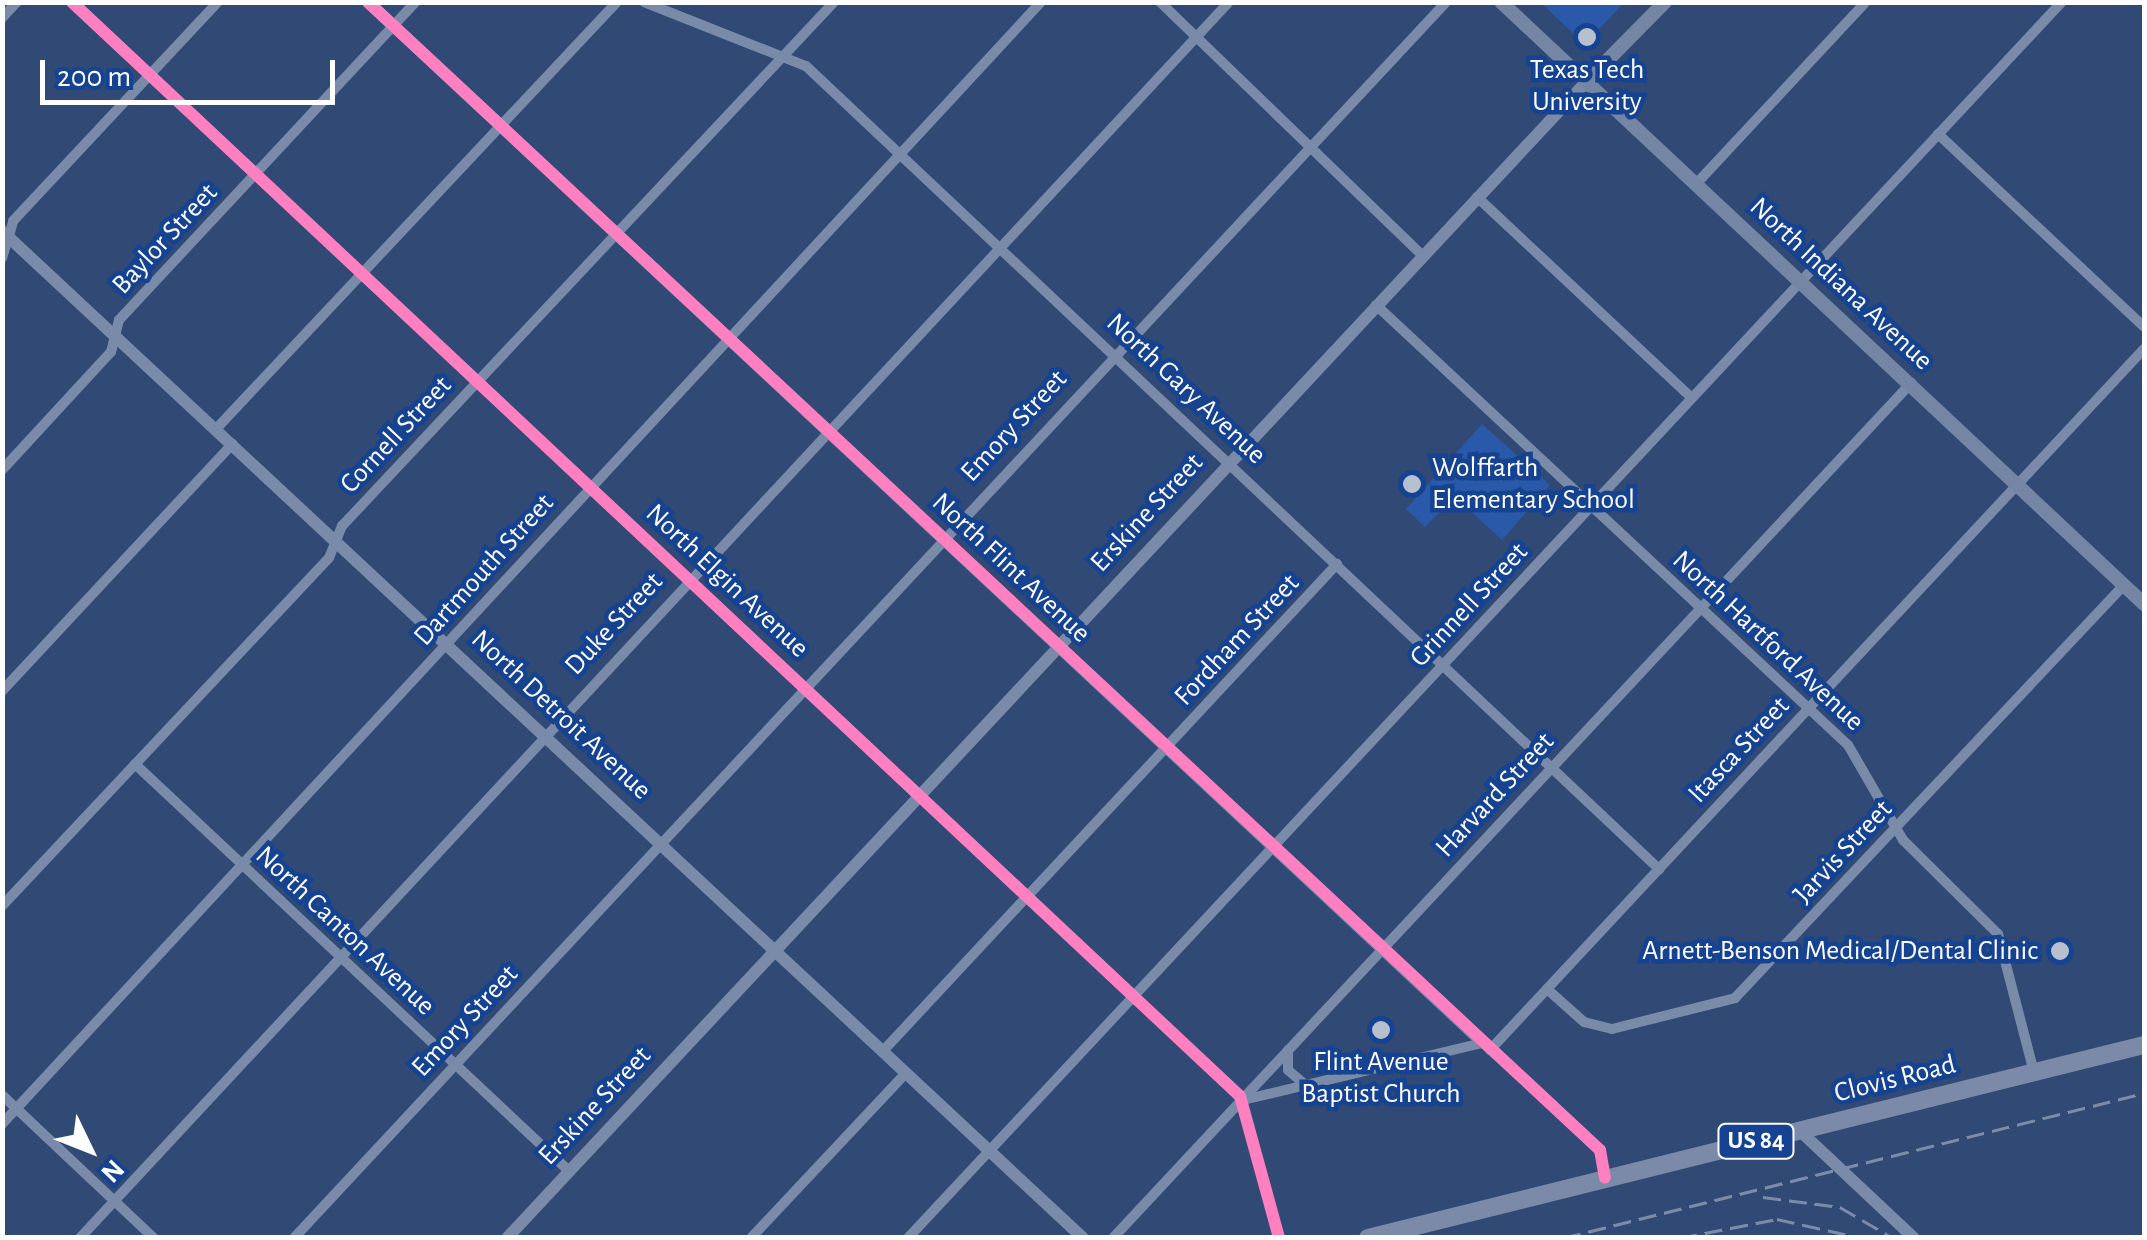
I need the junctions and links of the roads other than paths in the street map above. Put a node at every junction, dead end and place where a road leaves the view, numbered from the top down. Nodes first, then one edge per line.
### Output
1 (18, 2) edge
2 (72, 2) edge
3 (218, 2) edge
4 (368, 2) edge
5 (416, 2) edge
6 (617, 2) edge
7 (644, 2) edge
8 (834, 2) edge
9 (1041, 2) edge
10 (1160, 2) edge
11 (1229, 2) edge
12 (1446, 2) edge
13 (1501, 2) edge
14 (1665, 2) edge
15 (1866, 2) edge
16 (2062, 2) edge
17 (2, 18) edge
18 (394, 26) junction
19 (1196, 37) junction
20 (784, 54) junction
21 (149, 75) junction
22 (1586, 82) junction
23 (501, 126) junction
24 (1938, 134) junction
25 (1311, 146) junction
26 (899, 154) junction
27 (255, 174) junction
28 (1696, 184) junction
29 (1477, 197) junction
30 (616, 233) junction
31 (6, 235) edge
32 (998, 247) junction
33 (1423, 256) junction
34 (2, 258) edge
35 (362, 274) junction
36 (1801, 280) junction
37 (1376, 305) junction
38 (2144, 327) edge
39 (115, 336) junction
40 (728, 338) junction
41 (2144, 349) edge
42 (1112, 354) junction
43 (477, 382) junction
44 (1910, 383) junction
45 (1692, 398) junction
46 (216, 429) junction
47 (826, 430) junction
48 (232, 444) junction
49 (1228, 462) junction
50 (2, 470) edge
51 (2018, 485) junction
52 (589, 487) junction
53 (1592, 505) junction
54 (940, 538) junction
55 (336, 540) junction
56 (1337, 564) junction
57 (687, 578) junction
58 (2124, 586) junction
59 (2144, 604) edge
60 (1699, 608) junction
61 (446, 643) junction
62 (1056, 645) junction
63 (1444, 666) junction
64 (802, 685) junction
65 (2, 692) edge
66 (1809, 708) junction
67 (546, 735) junction
68 (1168, 748) junction
69 (135, 764) junction
70 (1550, 768) junction
71 (918, 793) junction
72 (1896, 828) junction
73 (660, 842) junction
74 (1274, 848) junction
75 (243, 866) junction
76 (1659, 869) junction
77 (1028, 895) junction
78 (2, 906) edge
79 (1382, 949) junction
80 (774, 950) junction
81 (340, 958) junction
82 (1547, 989) junction
83 (1136, 996) junction
84 (2144, 1045) edge
85 (1486, 1047) junction
86 (1288, 1050) junction
87 (883, 1051) junction
88 (456, 1064) junction
89 (906, 1072) junction
90 (2034, 1072) junction
91 (1306, 1085) junction
92 (2, 1096) edge
93 (1242, 1100) junction
94 (16, 1109) junction
95 (2, 1124) edge
96 (1800, 1131) junction
97 (992, 1153) junction
98 (569, 1171) junction
99 (1605, 1178) junction
100 (114, 1200) junction
101 (80, 1238) edge
102 (154, 1238) edge
103 (294, 1238) edge
104 (507, 1238) edge
105 (751, 1238) edge
106 (908, 1238) edge
107 (1082, 1238) edge
108 (1113, 1238) edge
109 (1279, 1238) edge
110 (1368, 1238) edge
111 (1914, 1238) edge

1 - 17 street
2 - 21 street, North Elgin Avenue
3 - 21 street
4 - 18 street, North Flint Avenue
5 - 18 street, Baylor Street
6 - 23 street
7 - 20 street, North Gary Avenue
8 - 20 street, Cornell Street
9 - 26 street, Dartmouth Street
10 - 19 street
11 - 19 street, Duke Street
12 - 25 street, Emory Street
13 - 22 main road, North Indiana Avenue
14 - 22 main road, Erskine Street
15 - 28 street
16 - 24 street, Grinnell Street
18 - 23 street, North Flint Avenue
18 - 27 street, Baylor Street
19 - 25 street
19 - 32 street, Duke Street
20 - 26 street, North Gary Avenue
20 - 30 street, Cornell Street
21 - 27 street, North Elgin Avenue
21 - 31 street
22 - 28 main road, North Indiana Avenue
22 - 29 street, Erskine Street
23 - 30 street, North Flint Avenue
23 - 35 street
24 - 36 street, Grinnell Street
24 - 38 street
25 - 33 street
25 - 42 street, Emory Street
26 - 32 street, North Gary Avenue
26 - 40 street, Dartmouth Street
27 - 35 street, North Elgin Avenue
27 - 39 street, Baylor Street
28 - 36 main road, North Indiana Avenue
29 - 33 street, Erskine Street
29 - 45 street
30 - 40 street, North Flint Avenue
30 - 43 street, Cornell Street
31 - 34 street
31 - 39 street, North Detroit Avenue
32 - 42 street, North Gary Avenue
32 - 47 street, Duke Street
33 - 37 street, Erskine Street
35 - 43 street, North Elgin Avenue
35 - 46 street
36 - 44 main road, North Indiana Avenue
36 - 45 street, Grinnell Street
37 - 49 street, Erskine Street
37 - 53 street, North Hartford Avenue
39 - 46 street, North Detroit Avenue
39 - 50 street, Baylor Street
40 - 47 street, North Flint Avenue
40 - 52 street, Dartmouth Street
41 - 51 street, Itasca Street
42 - 49 street, North Gary Avenue
42 - 54 street, Emory Street
43 - 52 street, North Elgin Avenue
43 - 55 street, Cornell Street
44 - 51 main road, North Indiana Avenue
44 - 60 street, Harvard Street
45 - 53 street, Grinnell Street
46 - 48 street, North Detroit Avenue
47 - 54 street, North Flint Avenue
47 - 57 street, Duke Street
48 - 55 street, North Detroit Avenue
48 - 65 street
49 - 56 street, North Gary Avenue
49 - 62 street, Erskine Street
51 - 58 main road, North Indiana Avenue
51 - 66 street, Itasca Street
52 - 57 street, North Elgin Avenue
52 - 61 street, Dartmouth Street
53 - 60 street, North Hartford Avenue
53 - 63 street, Grinnell Street
54 - 62 street, North Flint Avenue
54 - 64 street, Emory Street
55 - 61 street, North Detroit Avenue
55 - 69 street, Cornell Street
56 - 63 street, North Gary Avenue
56 - 68 street, Fordham Street
57 - 64 street, North Elgin Avenue
57 - 67 street, Duke Street
58 - 59 main road, North Indiana Avenue
58 - 72 street, Jarvis Street
60 - 66 street, North Hartford Avenue
60 - 70 street, Harvard Street
61 - 67 street, North Detroit Avenue
61 - 75 street, Dartmouth Street
62 - 68 street, North Flint Avenue
62 - 71 street, Erskine Street
63 - 70 street, North Gary Avenue
63 - 74 street, Grinnell Street
64 - 71 street, North Elgin Avenue
64 - 73 street, Emory Street
66 - 72 street, North Hartford Avenue
66 - 76 street, Itasca Street
67 - 73 street, North Detroit Avenue
67 - 81 street, Duke Street
68 - 74 street, North Flint Avenue
68 - 77 street, Fordham Street
69 - 75 street, North Canton Avenue
69 - 78 street, Cornell Street
70 - 76 street, North Gary Avenue
70 - 79 street, Harvard Street
71 - 77 street, North Elgin Avenue
71 - 80 street, Erskine Street
72 - 82 street, Jarvis Street
72 - 90 street, North Hartford Avenue
73 - 80 street, North Detroit Avenue
73 - 88 street, Emory Street
74 - 79 street, North Flint Avenue
74 - 83 street, Grinnell Street
75 - 81 street, North Canton Avenue
75 - 94 street, Dartmouth Street
76 - 82 street, Itasca Street
77 - 83 street, North Elgin Avenue
77 - 87 street, Fordham Street
79 - 85 street, North Flint Avenue
79 - 86 street, Harvard Street
80 - 87 street, North Detroit Avenue
80 - 98 street, Erskine Street
81 - 88 street, North Canton Avenue
81 - 100 street, Duke Street
82 - 85 street, Itasca Street
83 - 93 street, North Elgin Avenue
83 - 97 street, Grinnell Street
84 - 90 highway, Clovis Road / US 84
85 - 91 street
85 - 99 street, North Flint Avenue
86 - 91 street
86 - 93 street, Harvard Street
87 - 89 street, North Detroit Avenue
88 - 98 street, North Canton Avenue
88 - 103 street, Emory Street
89 - 97 street, North Detroit Avenue
89 - 105 street
90 - 96 highway, Clovis Road / US 84
91 - 93 street
92 - 94 street
93 - 108 street, Harvard Street
93 - 109 street
94 - 95 street, Dartmouth Street
94 - 100 street
96 - 99 highway, Clovis Road / US 84
96 - 111 street
97 - 106 street, Grinnell Street
97 - 107 street, North Detroit Avenue
98 - 104 street, Erskine Street
99 - 110 highway, Clovis Road / US 84
100 - 101 street, Duke Street
100 - 102 street

